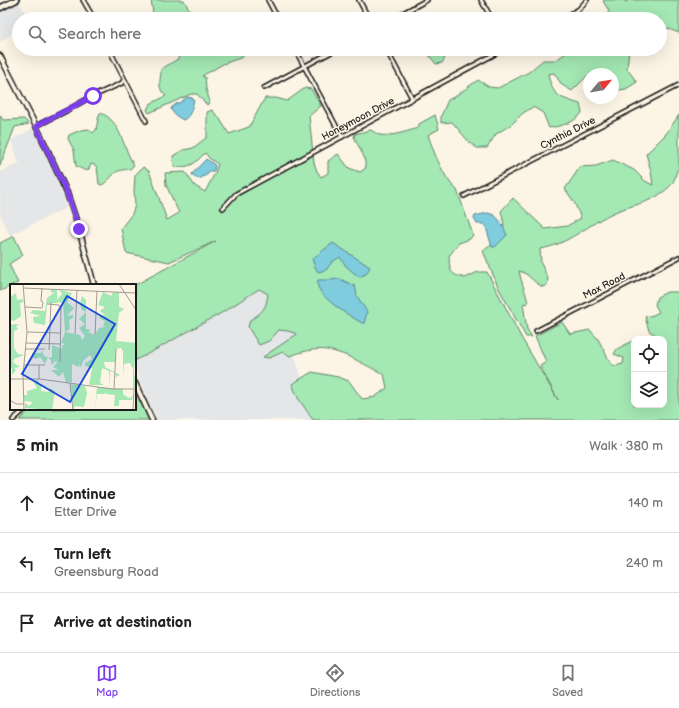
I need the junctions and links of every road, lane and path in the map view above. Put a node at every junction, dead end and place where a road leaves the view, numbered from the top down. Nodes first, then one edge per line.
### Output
1 (16, 0) edge
2 (83, 0) edge
3 (268, 0) edge
4 (359, 0) edge
5 (428, 0) edge
6 (481, 0) edge
7 (587, 0) edge
8 (0, 8) edge
9 (90, 12) edge
10 (274, 12) edge
11 (365, 12) edge
12 (405, 12) edge
13 (488, 12) edge
14 (574, 12) edge
15 (0, 56) edge
16 (112, 56) edge
17 (298, 56) edge
18 (324, 56) edge
19 (390, 56) edge
20 (491, 56) edge
21 (304, 67) junction
22 (124, 80) junction
23 (679, 85) edge
24 (264, 88) dead end
25 (412, 98) junction
26 (146, 121) dead end
27 (36, 126) junction
28 (342, 137) junction
29 (464, 196) dead end
30 (223, 208) dead end
31 (679, 257) edge
32 (94, 284) edge
33 (536, 331) dead end
34 (136, 385) edge
35 (24, 410) edge
36 (13, 420) edge
37 (152, 420) edge

1 - 8 main road
2 - 9 street
3 - 10 street
4 - 11 street
5 - 12 street
6 - 13 street
7 - 14 street
15 - 27 main road
16 - 22 street
17 - 21 street
18 - 21 street
19 - 25 street
20 - 25 street, Honeymoon Drive
21 - 24 street
21 - 28 street
22 - 26 street
22 - 27 street
23 - 29 street, Cynthia Drive
25 - 28 street, Honeymoon Drive
27 - 32 main road
28 - 30 street, Honeymoon Drive
31 - 33 street, Max Road
34 - 37 main road
35 - 36 street

